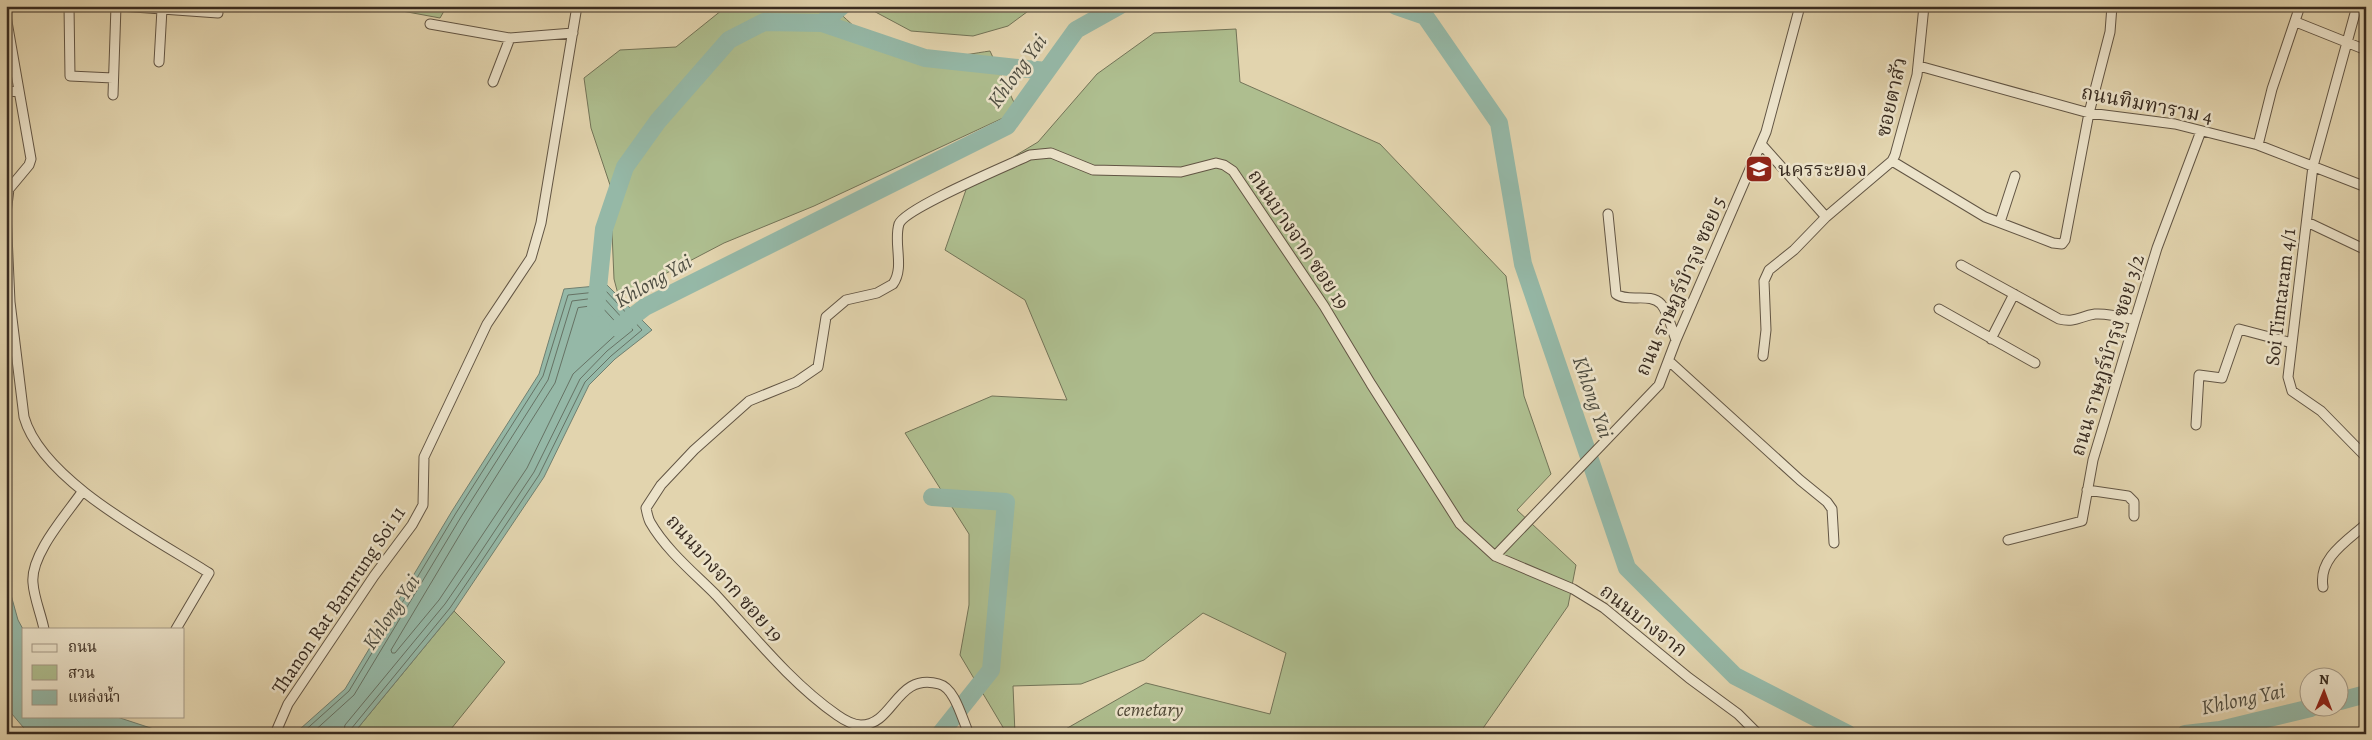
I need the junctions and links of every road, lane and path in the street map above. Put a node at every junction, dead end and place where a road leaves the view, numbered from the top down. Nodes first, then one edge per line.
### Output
1 (69, 6) edge
2 (116, 6) edge
3 (120, 6) edge
4 (577, 6) edge
5 (1800, 6) edge
6 (1924, 6) edge
7 (2112, 6) edge
8 (2300, 6) edge
9 (2358, 6) edge
10 (147, 7) edge
11 (162, 9) junction
12 (201, 10) edge
13 (218, 14) dead end
14 (6, 16) edge
15 (2296, 22) junction
16 (430, 24) dead end
17 (573, 33) junction
18 (510, 38) junction
19 (2347, 41) junction
20 (2366, 50) edge
21 (159, 62) dead end
22 (1919, 66) junction
23 (113, 78) junction
24 (493, 82) dead end
25 (19, 91) junction
26 (6, 92) edge
27 (113, 96) dead end
28 (2089, 113) junction
29 (2201, 131) junction
30 (1761, 144) junction
31 (2258, 145) junction
32 (1892, 161) junction
33 (2313, 166) junction
34 (2015, 176) dead end
35 (2365, 184) edge
36 (1608, 214) dead end
37 (1826, 217) junction
38 (2000, 222) junction
39 (2307, 222) junction
40 (2366, 250) edge
41 (1961, 265) dead end
42 (2014, 294) junction
43 (1939, 309) dead end
44 (2135, 320) junction
45 (1991, 339) junction
46 (1676, 340) junction
47 (2292, 343) junction
48 (1763, 356) dead end
49 (1669, 361) junction
50 (2035, 363) dead end
51 (2196, 425) dead end
52 (2366, 457) edge
53 (2087, 490) junction
54 (82, 492) junction
55 (2134, 516) dead end
56 (2366, 524) edge
57 (2008, 540) dead end
58 (1834, 543) dead end
59 (1495, 556) junction
60 (2323, 587) dead end
61 (44, 628) edge
62 (177, 628) edge
63 (275, 734) edge
64 (969, 734) edge
65 (1758, 734) edge

1 - 23 street
2 - 23 street
3 - 10 street
4 - 17 street, Thanon Rat Bamrung Soi 11
5 - 30 street, ถนน ราษฎร์บำรุง ซอย 5
6 - 22 street, ซอยตาสัว
7 - 28 street
8 - 15 street
9 - 19 street, Soi Timtaram 4/1
10 - 11 street
11 - 12 street
11 - 21 street
12 - 13 street
14 - 25 street
15 - 19 street
15 - 31 street
16 - 18 street
17 - 18 street
17 - 63 street, Thanon Rat Bamrung Soi 11
18 - 24 street
19 - 20 street
19 - 33 street, Soi Timtaram 4/1
22 - 28 street, ถนนทิมทาราม 4
22 - 32 street, ซอยตาสัว
23 - 27 street
25 - 26 street
25 - 54 street
28 - 29 street, ถนนทิมทาราม 4
28 - 38 street
29 - 31 street, ถนนทิมทาราม 4
29 - 44 street, ถนน ราษฎร์บำรุง ซอย 3/2
30 - 37 street
30 - 46 street, ถนน ราษฎร์บำรุง ซอย 5
31 - 33 street, ถนนทิมทาราม 4
32 - 37 street, ซอยตาสัว
32 - 38 street
33 - 35 street, ถนนทิมทาราม 4
33 - 39 street, Soi Timtaram 4/1
34 - 38 street
36 - 46 street
37 - 48 street, ซอยตาสัว
39 - 40 street
39 - 47 street, Soi Timtaram 4/1
41 - 42 street
42 - 44 street
42 - 45 street
43 - 45 street
44 - 53 street, ถนน ราษฎร์บำรุง ซอย 3/2
45 - 50 street
46 - 49 street, ถนน ราษฎร์บำรุง ซอย 5
47 - 51 street
47 - 52 street, Soi Timtaram 4/1
49 - 58 street
49 - 59 street, ถนน ราษฎร์บำรุง ซอย 5
53 - 55 street
53 - 57 street, ถนน ราษฎร์บำรุง ซอย 3/2
54 - 61 street
54 - 62 street
56 - 60 street
59 - 64 street, ถนนบางจาก ซอย 19
59 - 65 street, ถนนบางจาก

